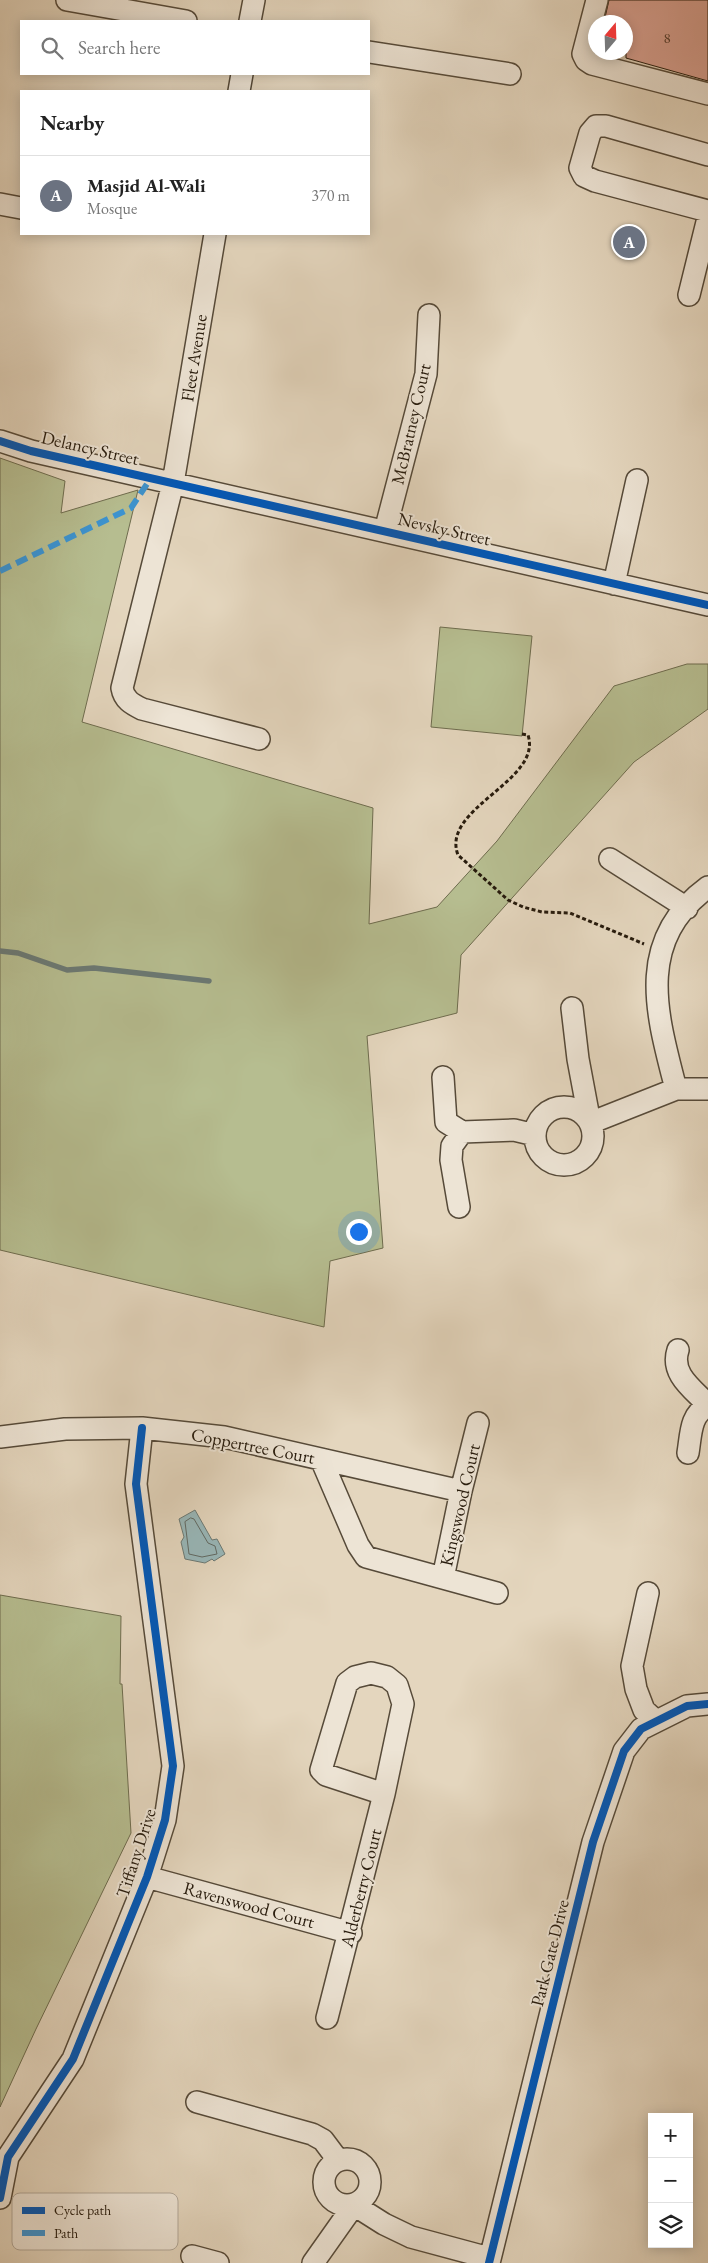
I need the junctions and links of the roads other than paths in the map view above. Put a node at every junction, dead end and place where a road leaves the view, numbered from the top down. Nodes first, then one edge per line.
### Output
1 (67, 0) edge
2 (254, 0) edge
3 (597, 0) edge
4 (180, 20) edge
5 (250, 20) edge
6 (370, 52) edge
7 (510, 74) dead end
8 (242, 75) edge
9 (239, 90) edge
10 (708, 94) edge
11 (708, 155) edge
12 (0, 204) edge
13 (20, 208) edge
14 (708, 211) edge
15 (708, 218) edge
16 (215, 235) edge
17 (689, 295) dead end
18 (429, 315) dead end
19 (0, 441) edge
20 (637, 480) dead end
21 (173, 483) junction
22 (385, 531) junction
23 (614, 584) junction
24 (708, 605) edge
25 (259, 739) dead end
26 (610, 859) dead end
27 (708, 887) edge
28 (687, 908) junction
29 (572, 1008) dead end
30 (443, 1077) dead end
31 (676, 1088) junction
32 (708, 1089) edge
33 (590, 1123) junction
34 (462, 1132) junction
35 (535, 1135) junction
36 (459, 1207) dead end
37 (678, 1350) dead end
38 (708, 1405) edge
39 (478, 1423) dead end
40 (142, 1428) junction
41 (0, 1437) edge
42 (688, 1453) dead end
43 (321, 1458) junction
44 (461, 1491) junction
45 (443, 1578) junction
46 (497, 1593) dead end
47 (648, 1593) dead end
48 (708, 1704) edge
49 (656, 1721) junction
50 (384, 1794) junction
51 (147, 1877) junction
52 (351, 1933) junction
53 (328, 2018) dead end
54 (197, 2102) dead end
55 (338, 2160) junction
56 (0, 2198) edge
57 (354, 2205) junction
58 (192, 2256) dead end
59 (489, 2261) edge
60 (218, 2263) edge
61 (313, 2263) edge

1 - 4 street
2 - 5 street
3 - 10 street
6 - 7 street
8 - 9 street
11 - 14 street
12 - 13 street
15 - 17 street
16 - 21 street, Fleet Avenue
18 - 22 street, McBratney Court
19 - 21 street, Delancy Street
20 - 23 street
21 - 22 street, Nevsky Street
21 - 25 street, Fleet Avenue
22 - 23 street, Nevsky Street
23 - 24 street, Nevsky Street
26 - 28 street
27 - 28 street
28 - 31 street
29 - 33 street
30 - 34 street
31 - 32 street
31 - 33 street
33 - 35 street
33 - 35 street
34 - 35 street
34 - 36 street
37 - 38 street
38 - 42 street
39 - 44 street, Kingswood Court
40 - 41 street, Coppertree Court
40 - 43 street, Coppertree Court
40 - 51 street, Tiffany Drive
43 - 44 street, Coppertree Court
43 - 45 street, Kingswood Court
44 - 45 street, Kingswood Court
45 - 46 street
47 - 49 street
48 - 49 street, Park Gate Drive
49 - 59 street, Park Gate Drive
50 - 50 street, Alderberry Court
50 - 52 street, Alderberry Court
51 - 52 street, Ravenswood Court
51 - 56 street, Tiffany Drive
52 - 53 street, Alderberry Court
54 - 55 street
55 - 57 street
55 - 57 street
57 - 59 street
57 - 61 street
58 - 60 street

